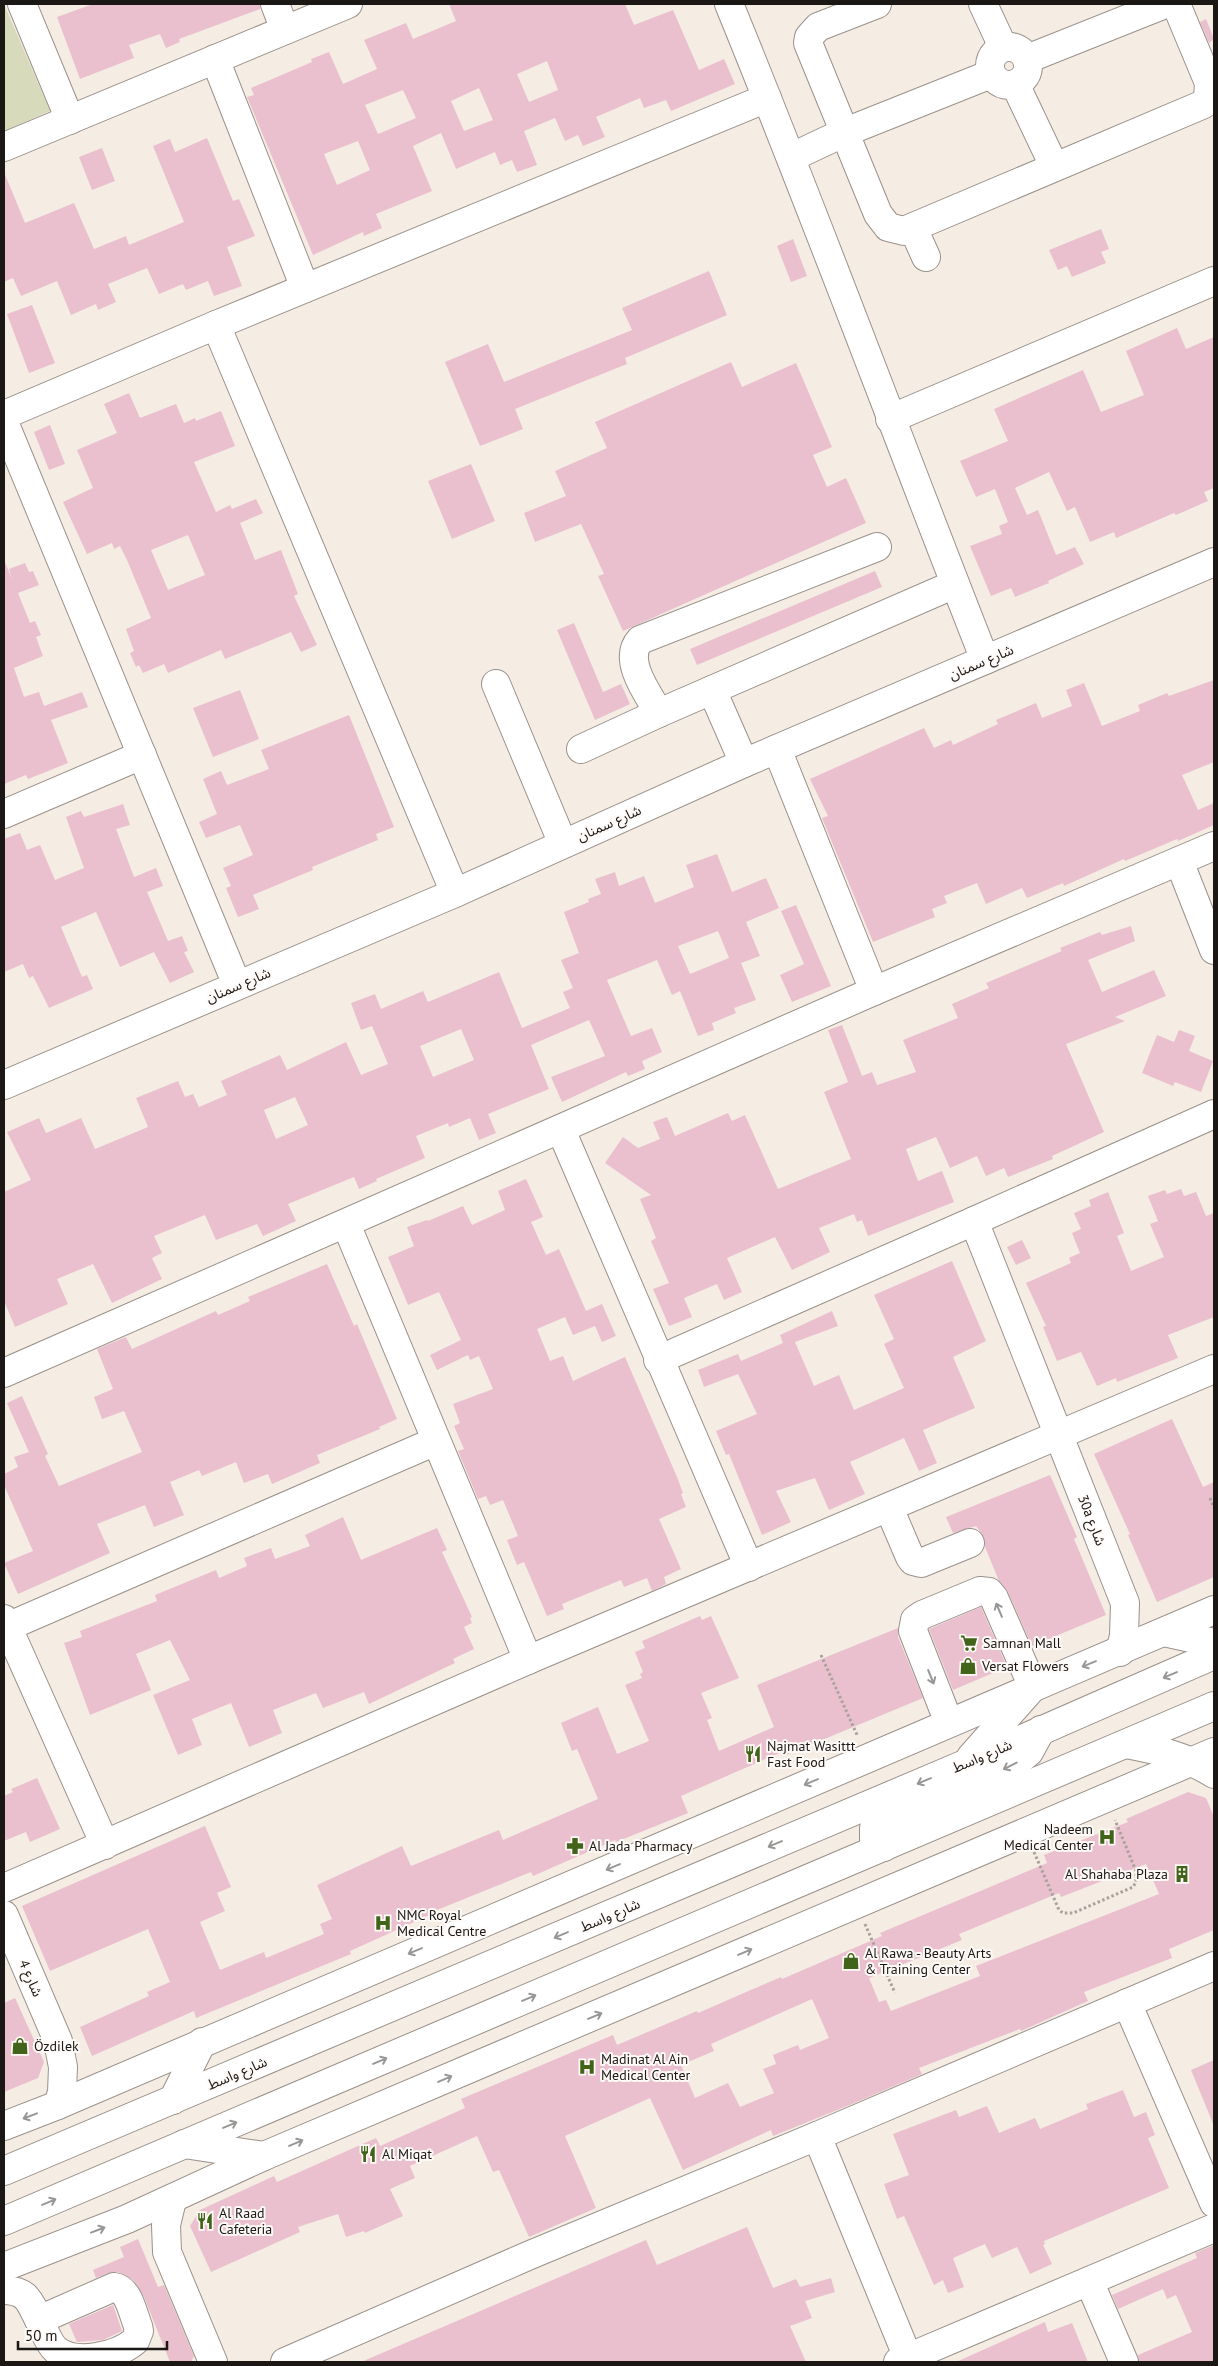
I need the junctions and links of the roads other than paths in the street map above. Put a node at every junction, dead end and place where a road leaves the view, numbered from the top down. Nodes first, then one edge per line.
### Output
1 (22, 4) edge
2 (275, 4) edge
3 (348, 4) edge
4 (729, 4) edge
5 (877, 4) edge
6 (984, 4) edge
7 (1165, 4) edge
8 (1176, 4) edge
9 (285, 30) junction
10 (1015, 53) junction
11 (214, 59) junction
12 (1003, 79) junction
13 (767, 98) junction
14 (70, 120) junction
15 (843, 133) junction
16 (4, 147) edge
17 (792, 157) junction
18 (1054, 166) junction
19 (913, 228) junction
20 (926, 257) dead end
21 (1214, 281) edge
22 (305, 288) junction
23 (216, 325) junction
24 (4, 415) edge
25 (890, 419) junction
26 (4, 422) edge
27 (877, 547) dead end
28 (1214, 562) edge
29 (955, 584) junction
30 (986, 660) junction
31 (496, 684) dead end
32 (712, 690) junction
33 (659, 713) junction
34 (581, 749) dead end
35 (776, 749) junction
36 (142, 754) junction
37 (744, 763) junction
38 (4, 814) edge
39 (563, 844) junction
40 (1214, 846) edge
41 (1179, 861) junction
42 (455, 893) junction
43 (1214, 950) edge
44 (237, 985) junction
45 (874, 991) junction
46 (4, 1085) edge
47 (1214, 1114) edge
48 (561, 1130) junction
49 (974, 1221) junction
50 (346, 1224) junction
51 (658, 1360) junction
52 (1214, 1369) edge
53 (4, 1373) edge
54 (1059, 1436) junction
55 (436, 1441) junction
56 (889, 1508) junction
57 (970, 1543) dead end
58 (749, 1567) junction
59 (1125, 1604) junction
60 (1214, 1610) edge
61 (6, 1623) edge
62 (1164, 1632) junction
63 (1214, 1643) edge
64 (1120, 1652) junction
65 (1214, 1655) edge
66 (528, 1660) junction
67 (1032, 1687) junction
68 (1214, 1706) edge
69 (949, 1723) junction
70 (1041, 1730) junction
71 (1126, 1744) junction
72 (1207, 1763) edge
73 (965, 1764) junction
74 (104, 1845) junction
75 (884, 1847) junction
76 (4, 1888) edge
77 (4, 1915) edge
78 (1214, 1966) edge
79 (1127, 2003) junction
80 (58, 2041) junction
81 (202, 2042) junction
82 (107, 2082) junction
83 (173, 2100) junction
84 (58, 2105) junction
85 (4, 2126) edge
86 (817, 2136) junction
87 (184, 2144) junction
88 (264, 2156) junction
89 (4, 2171) edge
90 (172, 2200) junction
91 (1214, 2203) edge
92 (127, 2219) junction
93 (7, 2221) edge
94 (1214, 2228) edge
95 (167, 2252) junction
96 (4, 2267) edge
97 (1089, 2281) junction
98 (4, 2290) edge
99 (39, 2320) dead end
100 (903, 2360) edge
101 (213, 2362) edge
102 (285, 2362) edge
103 (1124, 2362) edge

1 - 14 street
2 - 9 street
3 - 9 street
4 - 13 street
5 - 15 street
6 - 10 street
7 - 10 street
8 - 18 street
9 - 11 street
10 - 12 street
11 - 14 street
11 - 22 street
12 - 15 street
12 - 18 street
13 - 17 street
13 - 22 street
14 - 16 street
15 - 17 street
15 - 19 street
17 - 25 street
18 - 19 street
19 - 20 street
21 - 25 street
22 - 23 street
23 - 24 street
23 - 42 street
25 - 29 street
26 - 36 street
27 - 33 street
28 - 30 street, شارع سمنان
29 - 30 street
29 - 32 street
30 - 35 street, شارع سمنان
31 - 39 street
32 - 33 street
32 - 37 street
33 - 34 street
35 - 37 street, شارع سمنان
35 - 45 street
36 - 38 street
36 - 44 street
37 - 39 street, شارع سمنان
39 - 42 street, شارع سمنان
40 - 41 street
41 - 43 street
41 - 45 street
42 - 44 street, شارع سمنان
44 - 46 street, شارع سمنان
45 - 48 street
47 - 49 street
48 - 50 street
48 - 51 street
49 - 51 street
49 - 54 street, 30a شارع
50 - 53 street
50 - 55 street
51 - 58 street
52 - 54 street
54 - 56 street
54 - 59 street, 30a شارع
55 - 61 street
55 - 66 street
56 - 57 street
56 - 58 street
58 - 66 street
59 - 62 street, 30a شارع
59 - 64 street, 30a شارع
60 - 62 street
61 - 74 street
62 - 63 street
62 - 64 street
64 -> 67 street
65 -> 70 street, شارع واسط
66 - 74 street
67 - 69 street
67 -> 69 street
67 - 73 street
68 - 71 street
69 -> 81 street
70 - 73 street, شارع واسط
70 -> 75 street
71 - 72 street
71 - 75 street
88 -> 72 street
73 -> 83 street, شارع واسط
74 - 76 street
87 -> 75 street
77 - 80 street, شارع 4
78 - 79 street
79 - 86 street
79 - 91 street
80 - 82 street, شارع 4
80 - 84 street, شارع 4
81 - 82 street
81 - 83 street
82 - 84 street
83 - 89 street, شارع واسط
84 -> 85 street
86 - 100 street
86 - 102 street
87 - 88 street
93 -> 87 street
88 - 90 street
90 - 92 street
90 - 95 street
92 - 95 street
96 -> 92 street
94 - 97 street
95 - 101 street
97 - 100 street
97 - 103 street
98 - 99 street

